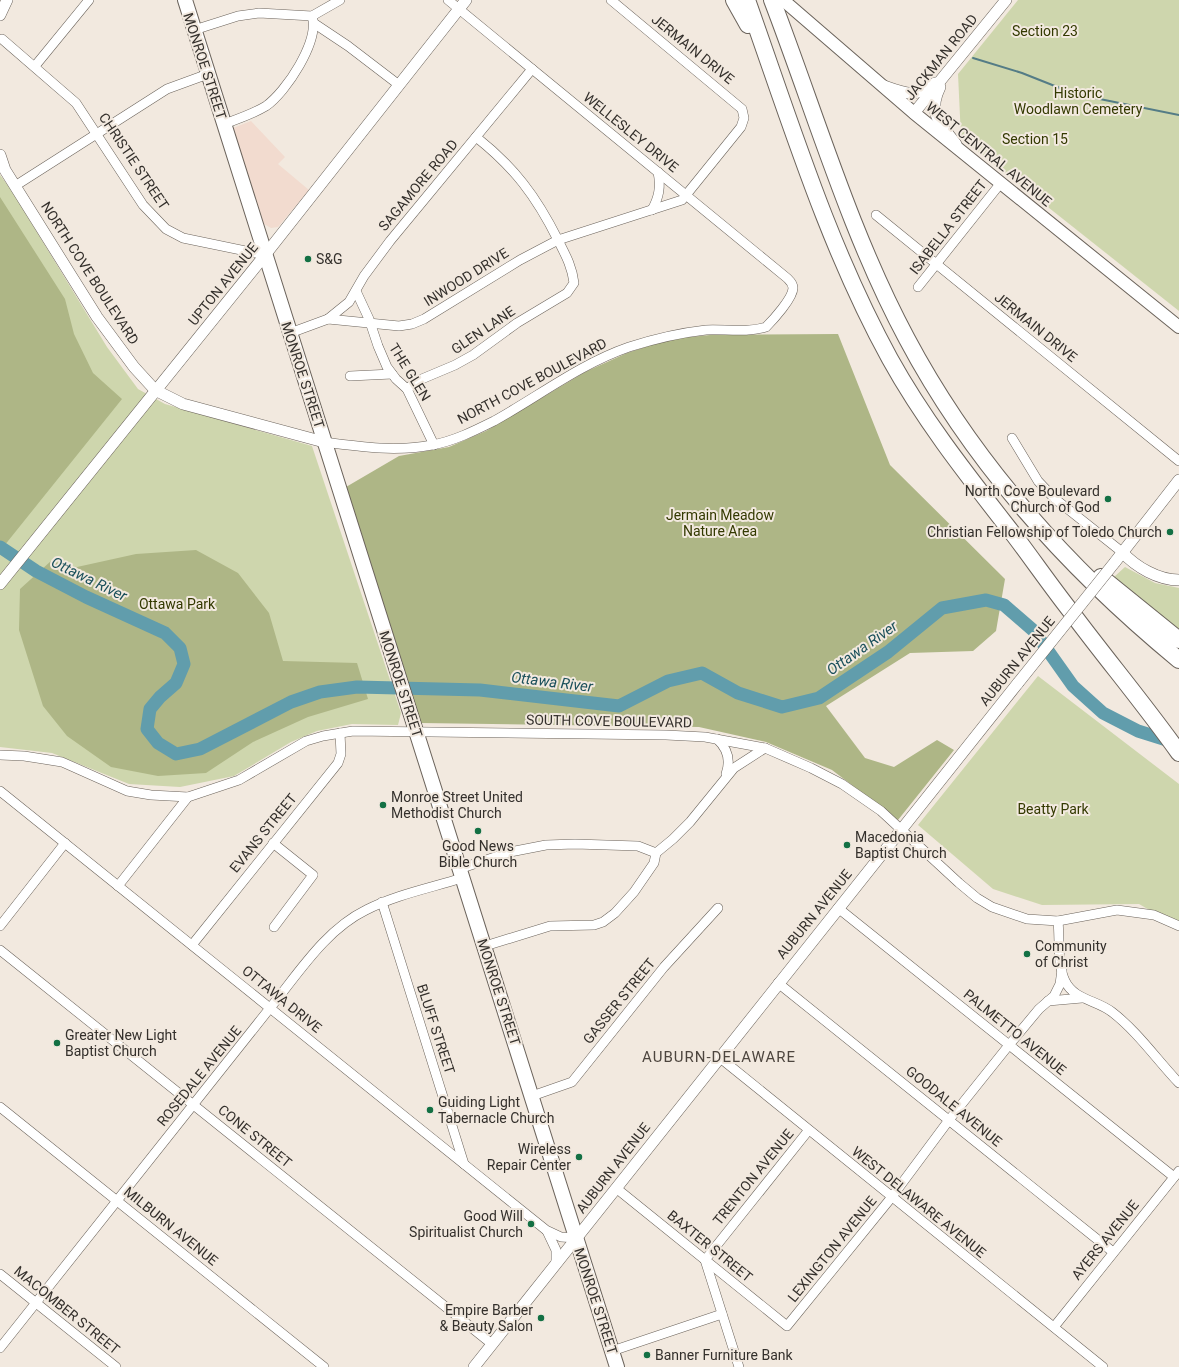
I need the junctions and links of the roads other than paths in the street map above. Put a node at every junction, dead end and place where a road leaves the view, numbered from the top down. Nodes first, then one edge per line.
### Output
1 (7, 0) edge
2 (89, 0) edge
3 (184, 0) edge
4 (340, 0) edge
5 (448, 0) edge
6 (466, 0) edge
7 (611, 0) edge
8 (734, 0) edge
9 (772, 0) edge
10 (784, 0) edge
11 (1006, 0) edge
12 (749, 6) edge
13 (459, 9) junction
14 (0, 14) edge
15 (313, 20) junction
16 (194, 30) junction
17 (760, 38) junction
18 (2, 40) dead end
19 (35, 66) junction
20 (532, 69) junction
21 (208, 74) junction
22 (946, 74) junction
23 (880, 84) junction
24 (399, 85) junction
25 (914, 113) junction
26 (224, 124) junction
27 (741, 127) joint
28 (98, 133) junction
29 (476, 137) junction
30 (962, 153) junction
31 (0, 155) edge
32 (2, 169) edge
33 (658, 172) junction
34 (1000, 184) junction
35 (15, 186) junction
36 (686, 195) junction
37 (652, 210) junction
38 (876, 215) dead end
39 (558, 240) junction
40 (265, 255) junction
41 (936, 264) junction
42 (918, 287) dead end
43 (793, 288) joint
44 (356, 291) junction
45 (328, 319) junction
46 (371, 323) junction
47 (1179, 327) edge
48 (290, 333) junction
49 (392, 374) junction
50 (350, 376) dead end
51 (407, 389) junction
52 (155, 390) junction
53 (1012, 438) dead end
54 (324, 442) junction
55 (434, 445) junction
56 (1179, 461) edge
57 (1179, 480) edge
58 (1033, 518) junction
59 (1122, 552) junction
60 (1179, 580) edge
61 (0, 584) edge
62 (1179, 640) edge
63 (1179, 660) edge
64 (1145, 705) junction
65 (414, 727) junction
66 (340, 733) junction
67 (717, 739) junction
68 (1179, 739) edge
69 (765, 748) junction
70 (1179, 753) edge
71 (0, 755) edge
72 (725, 777) junction
73 (0, 791) edge
74 (188, 797) junction
75 (901, 830) junction
76 (65, 843) junction
77 (273, 843) junction
78 (656, 853) junction
79 (460, 874) junction
80 (118, 886) junction
81 (382, 902) junction
82 (718, 908) dead end
83 (838, 908) junction
84 (1058, 921) junction
85 (0, 926) edge
86 (1179, 926) edge
87 (274, 927) dead end
88 (192, 945) junction
89 (485, 946) junction
90 (0, 950) edge
91 (1062, 970) junction
92 (778, 983) junction
93 (1083, 998) junction
94 (1048, 1001) junction
95 (270, 1008) junction
96 (1009, 1045) junction
97 (719, 1057) junction
98 (1179, 1083) edge
99 (532, 1096) junction
100 (194, 1105) junction
101 (0, 1107) edge
102 (949, 1120) junction
103 (808, 1131) junction
104 (464, 1164) junction
105 (1176, 1174) edge
106 (616, 1188) junction
107 (891, 1198) junction
108 (117, 1201) junction
109 (546, 1230) junction
110 (576, 1238) junction
111 (1113, 1252) junction
112 (705, 1260) junction
113 (556, 1264) junction
114 (0, 1274) edge
115 (36, 1303) junction
116 (722, 1314) junction
117 (787, 1326) joint
118 (1054, 1327) junction
119 (492, 1344) junction
120 (0, 1348) edge
121 (612, 1350) junction
122 (116, 1367) edge
123 (324, 1367) edge
124 (474, 1367) edge
125 (617, 1367) edge
126 (739, 1367) edge
127 (1103, 1367) edge

1 - 14 street
2 - 19 street
3 - 16 main road, MONROE STREET
4 - 15 street
5 - 13 street, WELLESLEY DRIVE
6 - 13 street, UPTON AVENUE
7 - 27 street, JERMAIN DRIVE
8 - 17 highway
9 - 58 highway
10 - 23 main road, WEST CENTRAL AVENUE
11 - 22 street, JACKMAN ROAD
12 - 17 highway
13 - 20 street, WELLESLEY DRIVE
13 - 24 street, UPTON AVENUE
15 - 16 street
15 - 24 street
15 - 26 street
16 - 21 main road, MONROE STREET
17 - 64 highway
18 - 19 street, CHRISTIE STREET
19 - 28 street, CHRISTIE STREET
20 - 29 street, SAGAMORE ROAD
20 - 33 street, WELLESLEY DRIVE
21 - 26 main road, MONROE STREET
21 - 28 street
22 - 23 street
22 - 25 street, JACKMAN ROAD
22 - 30 street
23 - 25 main road, WEST CENTRAL AVENUE
24 - 40 street, UPTON AVENUE
25 - 30 main road, WEST CENTRAL AVENUE
26 - 40 main road, MONROE STREET
27 - 36 street, INWOOD DRIVE
28 - 35 street
28 - 40 street, CHRISTIE STREET
29 - 39 street
29 - 44 street, SAGAMORE ROAD
30 - 34 main road, WEST CENTRAL AVENUE
31 - 32 street, NORTH COVE BOULEVARD
32 - 35 street, NORTH COVE BOULEVARD
33 - 36 street, WELLESLEY DRIVE
33 - 37 street
34 - 41 street, ISABELLA STREET
34 - 47 main road, WEST CENTRAL AVENUE
35 - 52 street, NORTH COVE BOULEVARD
36 - 37 street, INWOOD DRIVE
36 - 43 street, WELLESLEY DRIVE
37 - 39 street, INWOOD DRIVE
38 - 41 street, JERMAIN DRIVE
39 - 46 street, INWOOD DRIVE
39 - 51 street, GLEN LANE
40 - 48 main road, MONROE STREET
40 - 52 street, UPTON AVENUE
41 - 42 street, ISABELLA STREET
41 - 56 street, JERMAIN DRIVE
43 - 55 street, NORTH COVE BOULEVARD
44 - 45 street, SAGAMORE ROAD
44 - 46 street, THE GLEN
45 - 46 street, INWOOD DRIVE
45 - 48 street, INWOOD DRIVE
46 - 49 street, THE GLEN
48 - 54 main road, MONROE STREET
49 - 50 street
49 - 51 street, THE GLEN
51 - 55 street, THE GLEN
52 - 54 street, NORTH COVE BOULEVARD
52 - 61 street, UPTON AVENUE
53 - 59 street
54 - 55 street, NORTH COVE BOULEVARD
54 - 65 main road, MONROE STREET
57 - 59 street, AUBURN AVENUE
58 - 62 highway
58 - 63 highway
59 - 60 street
59 - 75 street, AUBURN AVENUE, bridge
64 - 68 highway
64 - 70 highway
65 - 66 street, SOUTH COVE BOULEVARD
65 - 67 street, SOUTH COVE BOULEVARD
65 - 79 main road, MONROE STREET
66 - 74 street, SOUTH COVE BOULEVARD
66 - 77 street, EVANS STREET
67 - 69 street, SOUTH COVE BOULEVARD
67 - 72 street
69 - 72 street
69 - 75 street, SOUTH COVE BOULEVARD
71 - 74 street, SOUTH COVE BOULEVARD
72 - 78 street
73 - 76 street, OTTAWA DRIVE
74 - 80 street
75 - 83 street, AUBURN AVENUE
75 - 84 street, SOUTH COVE BOULEVARD
76 - 80 street, OTTAWA DRIVE
76 - 85 street
77 - 87 street
77 - 88 street, EVANS STREET
78 - 79 street, ROSEDALE AVENUE
78 - 89 street
79 - 81 street, ROSEDALE AVENUE
79 - 89 main road, MONROE STREET
80 - 88 street, OTTAWA DRIVE
81 - 95 street, ROSEDALE AVENUE
81 - 104 street, BLUFF STREET
82 - 99 street, GASSER STREET
83 - 92 street, AUBURN AVENUE
83 - 96 street, PALMETTO AVENUE
84 - 86 street, SOUTH COVE BOULEVARD
84 - 91 street
88 - 95 street, OTTAWA DRIVE
89 - 99 main road, MONROE STREET
90 - 100 street, CONE STREET
91 - 93 street
91 - 94 street, LEXINGTON AVENUE
92 - 97 street, AUBURN AVENUE
92 - 102 street, GOODALE AVENUE
93 - 94 street
93 - 98 street
94 - 96 street, LEXINGTON AVENUE
95 - 100 street, ROSEDALE AVENUE
95 - 104 street, OTTAWA DRIVE
96 - 102 street, LEXINGTON AVENUE
96 - 105 street, PALMETTO AVENUE
97 - 103 street, WEST DELAWARE AVENUE
97 - 106 street, AUBURN AVENUE
99 - 110 main road, MONROE STREET
100 - 108 street, ROSEDALE AVENUE
100 - 119 street, CONE STREET
101 - 108 street, MILBURN AVENUE
102 - 107 street, LEXINGTON AVENUE
102 - 111 street, GOODALE AVENUE
103 - 107 street, WEST DELAWARE AVENUE
103 - 112 street, TRENTON AVENUE
104 - 109 street, OTTAWA DRIVE
105 - 111 street, AYERS AVENUE
106 - 110 street, AUBURN AVENUE
106 - 112 street, BAXTER STREET
107 - 117 street, LEXINGTON AVENUE
107 - 118 street, WEST DELAWARE AVENUE
108 - 115 street, ROSEDALE AVENUE
108 - 123 street, MILBURN AVENUE
109 - 110 street, OTTAWA DRIVE
109 - 113 street, OTTAWA DRIVE
110 - 113 street, AUBURN AVENUE
110 - 121 main road, MONROE STREET
111 - 118 street, AYERS AVENUE
112 - 116 street
112 - 117 street, BAXTER STREET
113 - 119 street, AUBURN AVENUE
114 - 115 street, MACOMBER STREET
115 - 120 street, ROSEDALE AVENUE
115 - 122 street, MACOMBER STREET
116 - 121 street
116 - 126 street
118 - 127 street, WEST DELAWARE AVENUE
119 - 124 street, AUBURN AVENUE
121 - 125 main road, MONROE STREET

